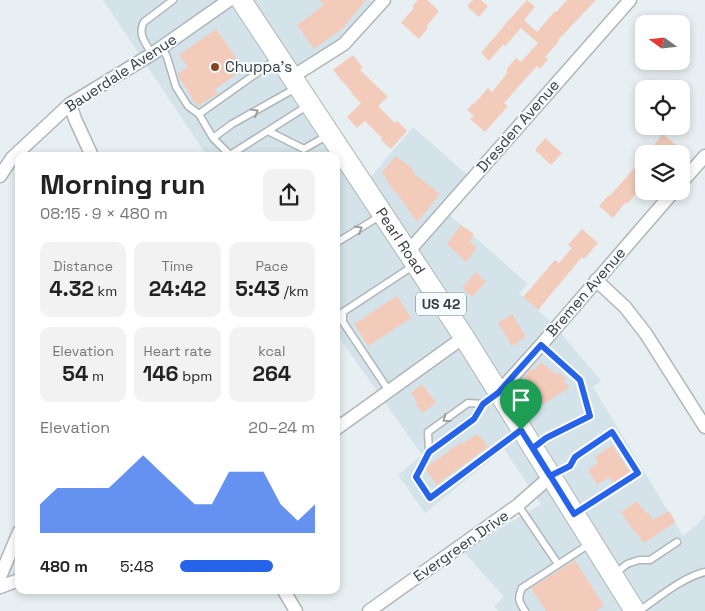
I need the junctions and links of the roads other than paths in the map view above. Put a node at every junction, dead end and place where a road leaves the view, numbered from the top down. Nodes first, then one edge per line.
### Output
1 (173, 0) edge
2 (229, 0) edge
3 (241, 0) edge
4 (384, 0) edge
5 (630, 0) edge
6 (157, 50) junction
7 (279, 57) junction
8 (295, 82) junction
9 (70, 104) junction
10 (310, 104) junction
11 (199, 114) junction
12 (268, 131) junction
13 (329, 134) junction
14 (214, 138) junction
15 (18, 152) edge
16 (90, 152) edge
17 (227, 152) edge
18 (237, 152) edge
19 (339, 152) edge
20 (340, 154) edge
21 (15, 155) edge
22 (705, 156) edge
23 (690, 173) edge
24 (0, 176) edge
25 (666, 200) edge
26 (382, 215) junction
27 (340, 241) edge
28 (411, 259) junction
29 (596, 280) junction
30 (464, 337) junction
31 (541, 345) junction
32 (389, 391) junction
33 (490, 398) junction
34 (340, 426) edge
35 (705, 427) edge
36 (521, 430) junction
37 (533, 448) junction
38 (429, 452) junction
39 (550, 476) junction
40 (518, 505) junction
41 (574, 514) junction
42 (15, 541) edge
43 (592, 542) junction
44 (677, 542) dead end
45 (558, 564) junction
46 (705, 572) edge
47 (612, 575) junction
48 (0, 577) edge
49 (15, 581) edge
50 (0, 587) edge
51 (286, 594) edge
52 (296, 611) edge
53 (369, 611) edge
54 (525, 611) edge
55 (635, 611) edge
56 (639, 611) edge

1 - 6 lane
2 - 6 street, Bauerdale Avenue
3 - 7 main road, Pearl Road / US 42
4 - 8 street
5 - 28 street, Dresden Avenue
6 - 9 street, Bauerdale Avenue
6 - 11 lane
7 - 8 main road, Pearl Road / US 42
7 - 11 lane
8 - 10 main road, Pearl Road / US 42
14 -> 8 lane
9 - 15 street, Bauerdale Avenue
9 - 16 street
10 - 12 lane
10 - 13 main road, Pearl Road / US 42
11 - 14 lane
12 - 13 lane
12 - 18 lane
13 - 19 main road, Pearl Road / US 42
14 - 17 lane
20 - 26 main road, Pearl Road / US 42
21 - 24 street, Bauerdale Avenue
22 - 23 street
25 - 29 street, Bremen Avenue
27 -> 26 lane
26 - 28 main road, Pearl Road / US 42
28 - 30 main road, Pearl Road / US 42
28 - 32 lane
29 - 31 street, Bremen Avenue
29 - 35 street
30 - 32 street
30 - 33 main road, Pearl Road / US 42
31 - 33 street, Bremen Avenue
31 - 37 lane
32 - 34 street
33 - 36 main road, Pearl Road / US 42
33 - 38 lane
33 -> 38 lane
36 - 37 main road, Pearl Road / US 42
36 - 38 lane
37 - 39 main road, Pearl Road / US 42
39 - 40 street, Evergreen Drive
39 - 41 main road, Pearl Road / US 42
39 - 41 lane
40 - 45 lane
40 - 53 street, Evergreen Drive
41 - 43 main road, Pearl Road / US 42
42 - 48 street
43 - 45 lane
43 - 47 main road, Pearl Road / US 42
44 - 47 lane
45 - 54 lane
46 - 56 lane
47 - 55 main road, Pearl Road / US 42
49 - 50 street
51 - 52 street

